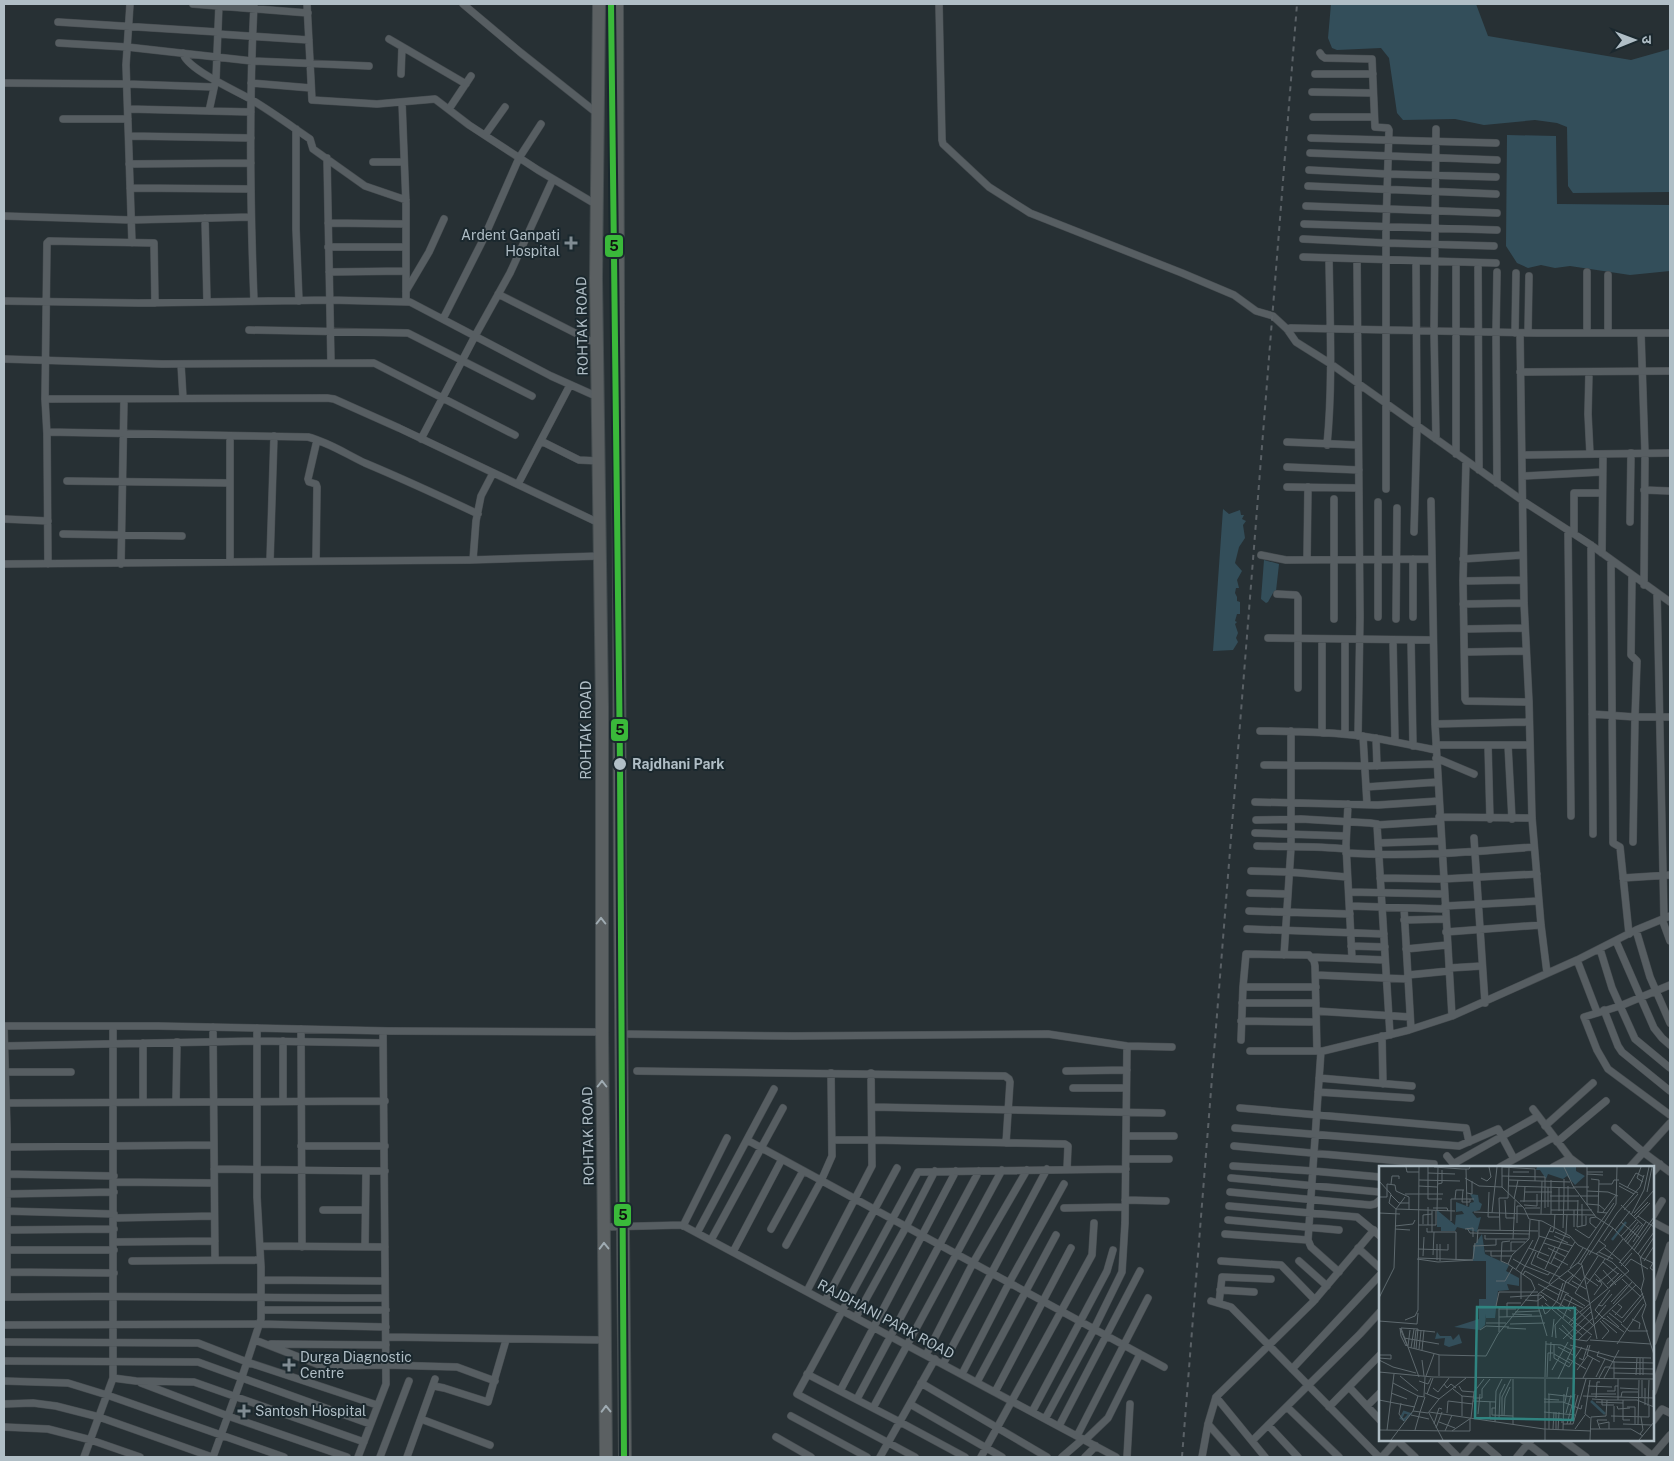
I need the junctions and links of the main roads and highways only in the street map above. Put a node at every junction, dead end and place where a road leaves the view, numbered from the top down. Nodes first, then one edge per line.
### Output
1 (599, 4) edge
2 (617, 4) edge
3 (600, 612) junction
4 (619, 612) junction
5 (606, 1457) edge
6 (625, 1457) edge

1 - 3 highway, ROHTAK ROAD
2 - 4 highway
3 - 4 highway
5 -> 3 highway, ROHTAK ROAD
4 - 6 highway

